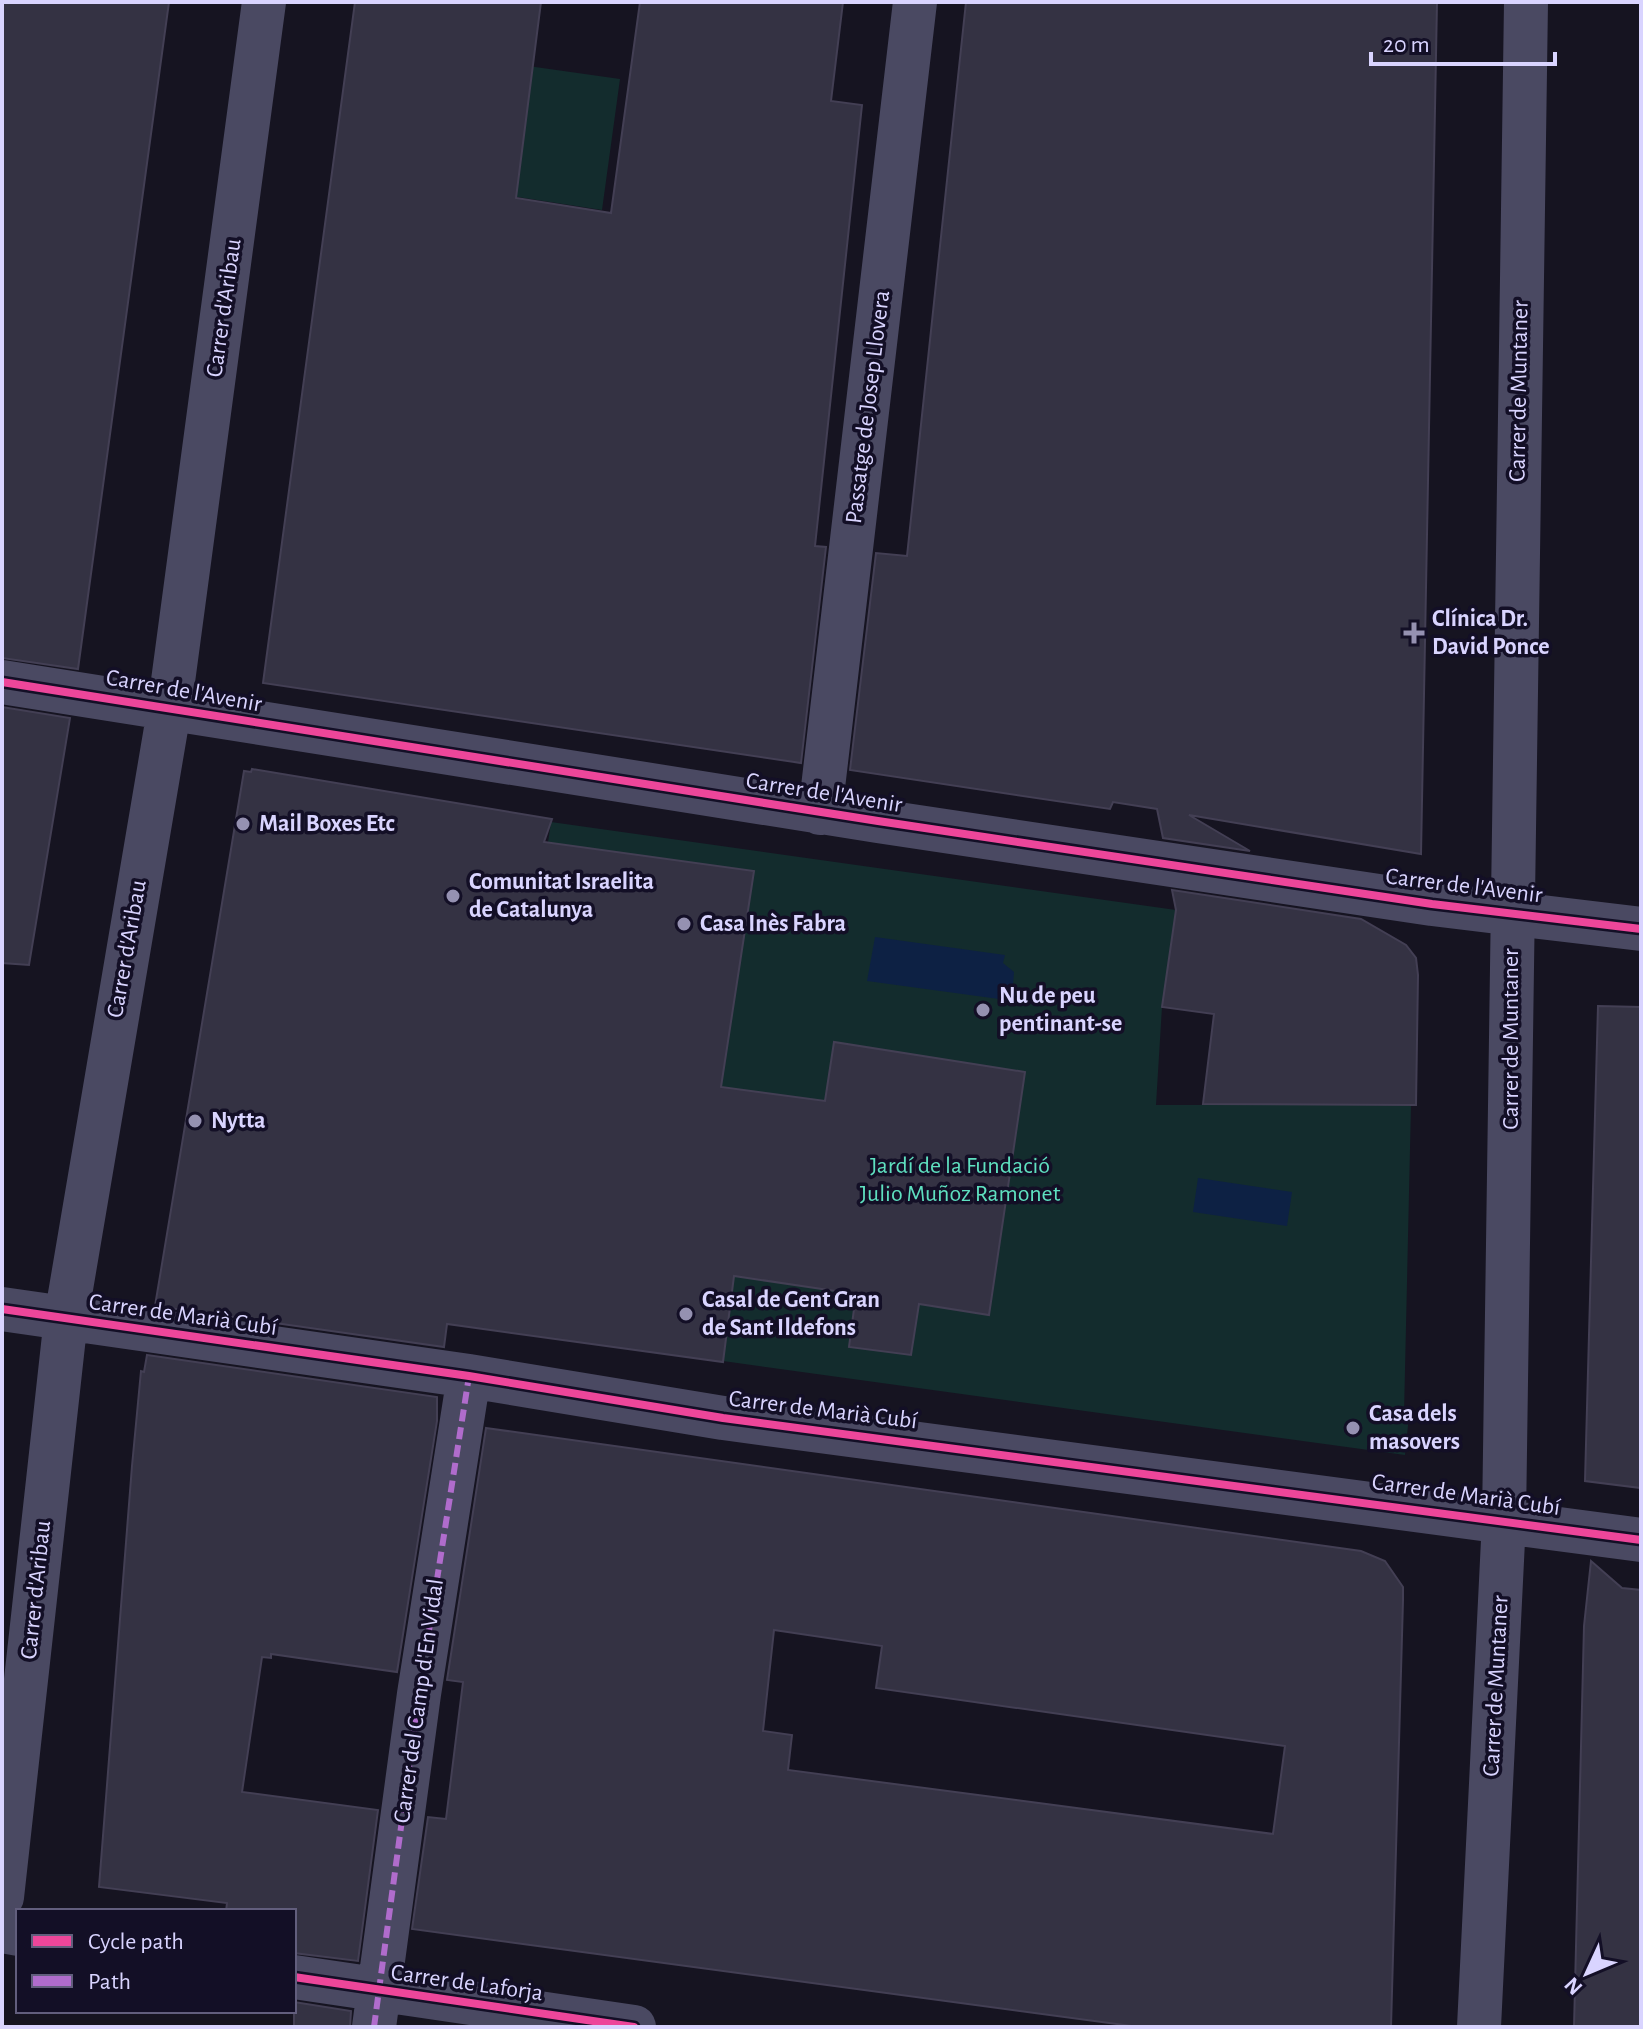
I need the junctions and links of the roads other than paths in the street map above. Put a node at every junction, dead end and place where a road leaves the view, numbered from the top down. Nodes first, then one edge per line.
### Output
1 (264, 2) edge
2 (915, 2) edge
3 (1526, 2) edge
4 (2, 682) edge
5 (169, 711) junction
6 (820, 813) junction
7 (1511, 914) junction
8 (1641, 929) edge
9 (2, 1309) edge
10 (66, 1318) junction
11 (469, 1376) junction
12 (1504, 1520) junction
13 (1641, 1540) edge
14 (2, 1897) edge
15 (296, 1978) edge
16 (377, 2009) edge
17 (634, 2027) edge
18 (1479, 2027) edge

1 - 5 street, Carrer d'Aribau
2 - 6 street, Passatge de Josep Llovera
3 - 7 street, Carrer de Muntaner
4 - 5 street, Carrer de l'Avenir
5 - 6 street, Carrer de l'Avenir
5 - 10 street, Carrer d'Aribau
6 - 7 street, Carrer de l'Avenir
7 - 8 street, Carrer de l'Avenir
7 - 12 street, Carrer de Muntaner
9 - 10 street, Carrer de Marià Cubí
10 - 11 street, Carrer de Marià Cubí
10 - 14 street, Carrer d'Aribau
11 - 12 street, Carrer de Marià Cubí
11 - 16 street, Carrer del Camp d'En Vidal
12 - 13 street, Carrer de Marià Cubí
12 - 18 street, Carrer de Muntaner
15 - 16 street, Carrer de Laforja
16 - 17 street, Carrer de Laforja

